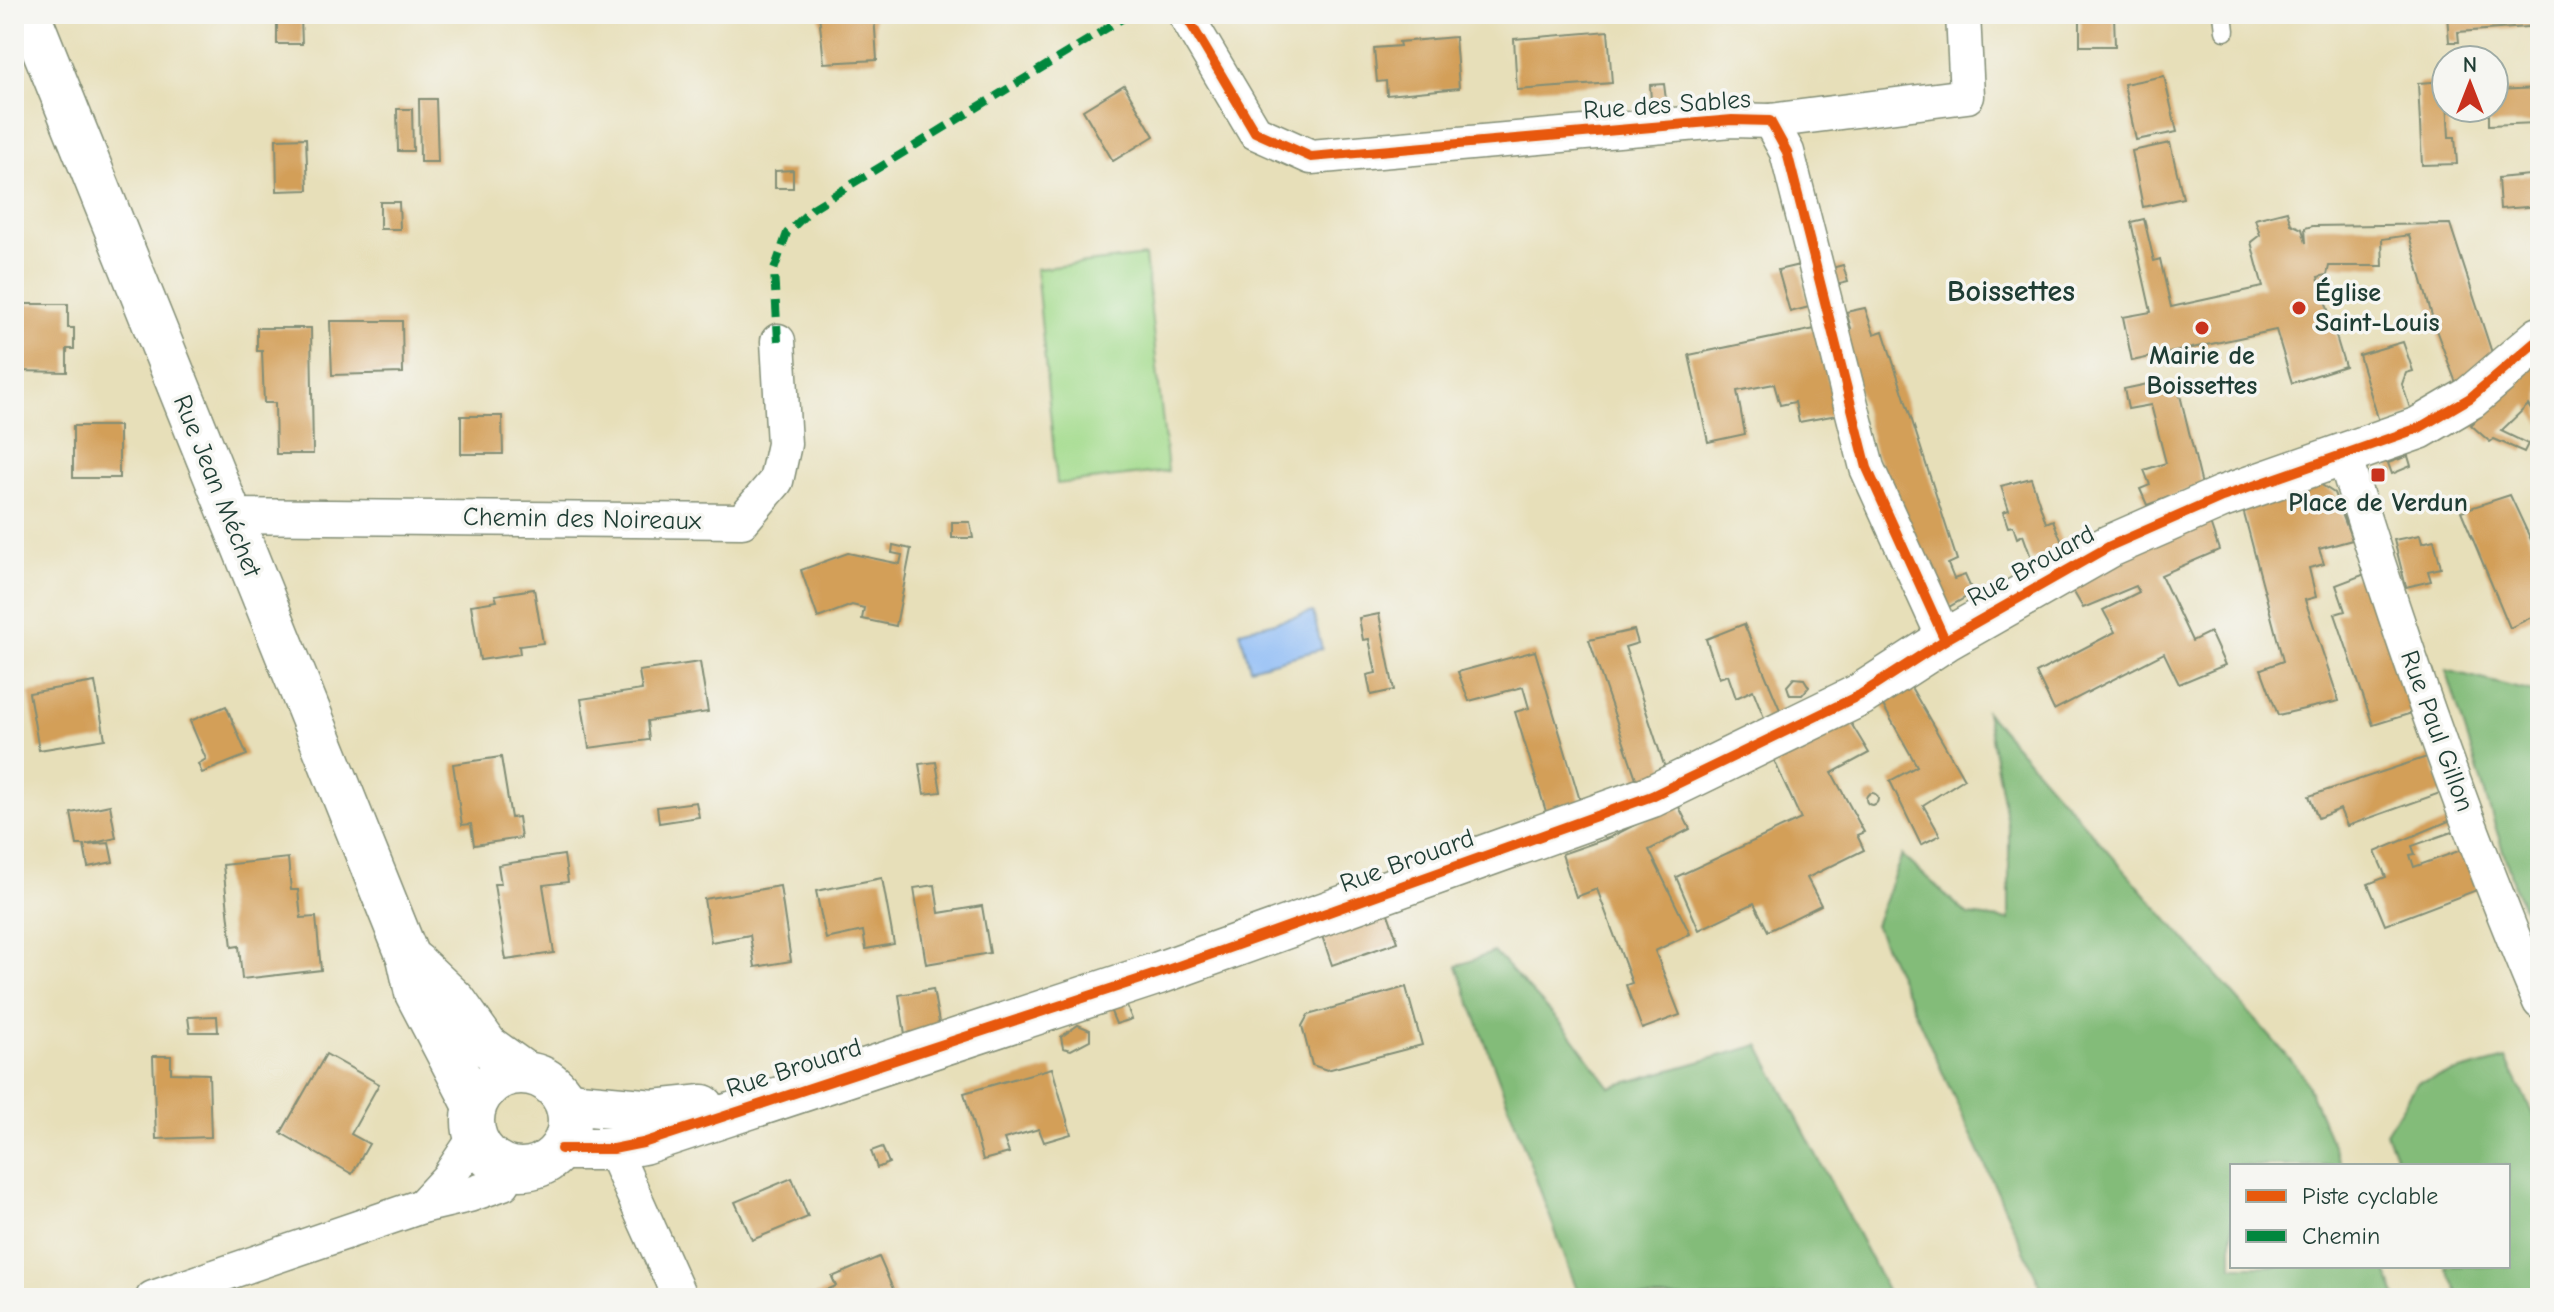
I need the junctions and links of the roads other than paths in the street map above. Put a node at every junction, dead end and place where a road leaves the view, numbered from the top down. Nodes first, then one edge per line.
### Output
1 (29, 14) edge
2 (1185, 14) edge
3 (1963, 14) edge
4 (1770, 121) junction
5 (2540, 338) edge
6 (778, 341) dead end
7 (2344, 456) junction
8 (228, 516) junction
9 (1945, 640) junction
10 (408, 957) junction
11 (2540, 1002) edge
12 (522, 1071) junction
13 (771, 1098) junction
14 (568, 1103) junction
15 (474, 1121) junction
16 (561, 1149) junction
17 (613, 1149) junction
18 (511, 1169) junction
19 (422, 1206) junction
20 (153, 1298) edge
21 (680, 1298) edge

1 - 8 street, Rue Jean Méchet
2 - 4 street, Rue des Sables
3 - 4 street
4 - 9 street, Rue des Sables
5 - 7 street
6 - 8 street, Chemin des Noireaux
7 - 9 street, Rue Brouard
7 - 11 street, Rue Paul Gillon
8 - 10 street, Rue Jean Méchet
9 - 13 street, Rue Brouard
10 - 12 street, Rue Jean Méchet
10 - 15 street, Rue Jean Méchet
12 - 14 street
12 - 15 street
13 - 14 street, Rue Brouard
13 - 17 street, Rue Brouard
14 - 16 street
15 - 18 street
15 - 19 street
16 - 17 street, Rue Brouard
16 - 18 street
17 - 21 street
18 - 19 street
19 - 20 street

